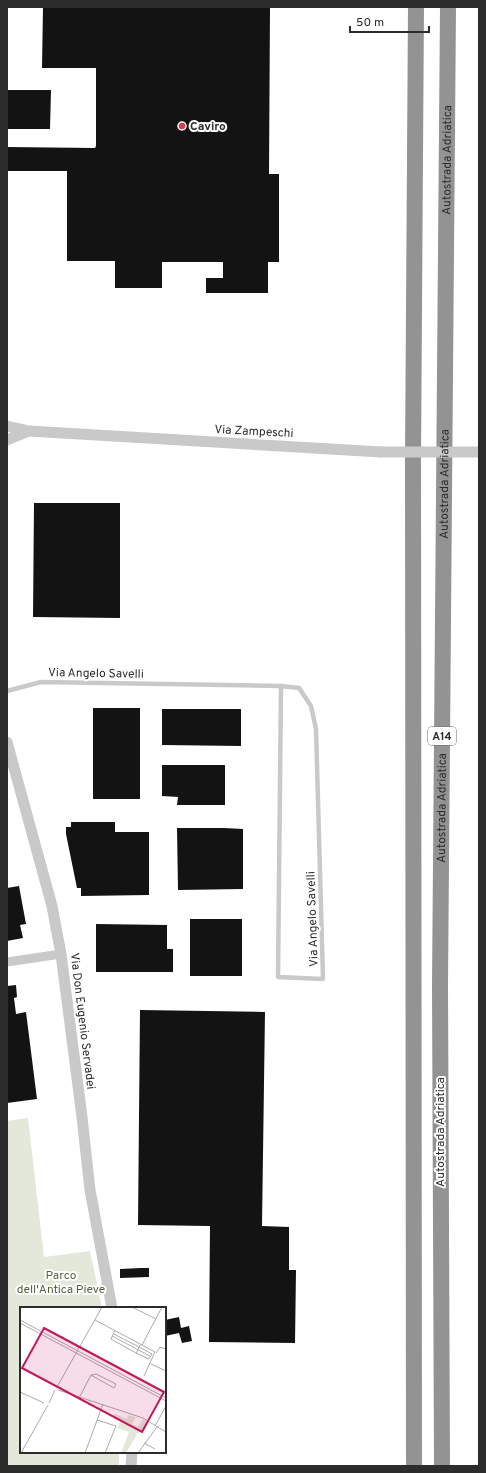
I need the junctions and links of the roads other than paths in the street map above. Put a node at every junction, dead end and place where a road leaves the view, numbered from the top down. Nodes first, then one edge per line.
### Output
1 (416, 7) edge
2 (448, 7) edge
3 (7, 426) edge
4 (29, 431) junction
5 (7, 440) edge
6 (479, 452) edge
7 (281, 686) junction
8 (7, 691) edge
9 (7, 742) edge
10 (62, 954) junction
11 (7, 962) edge
12 (112, 1307) edge
13 (132, 1453) edge
14 (131, 1466) edge
15 (414, 1466) edge
16 (442, 1466) edge

1 - 15 highway, A14
2 - 16 highway, Autostrada Adriatica / A14
3 - 4 street, Via Zampeschi
4 - 5 street, Via Zampeschi
4 - 6 street, Via Zampeschi, bridge
7 - 7 lane, Via Angelo Savelli
7 - 8 lane, Via Angelo Savelli
9 - 10 street, Via Don Eugenio Servadei
10 - 11 street
10 - 12 street, Via Don Eugenio Servadei
13 - 14 street

